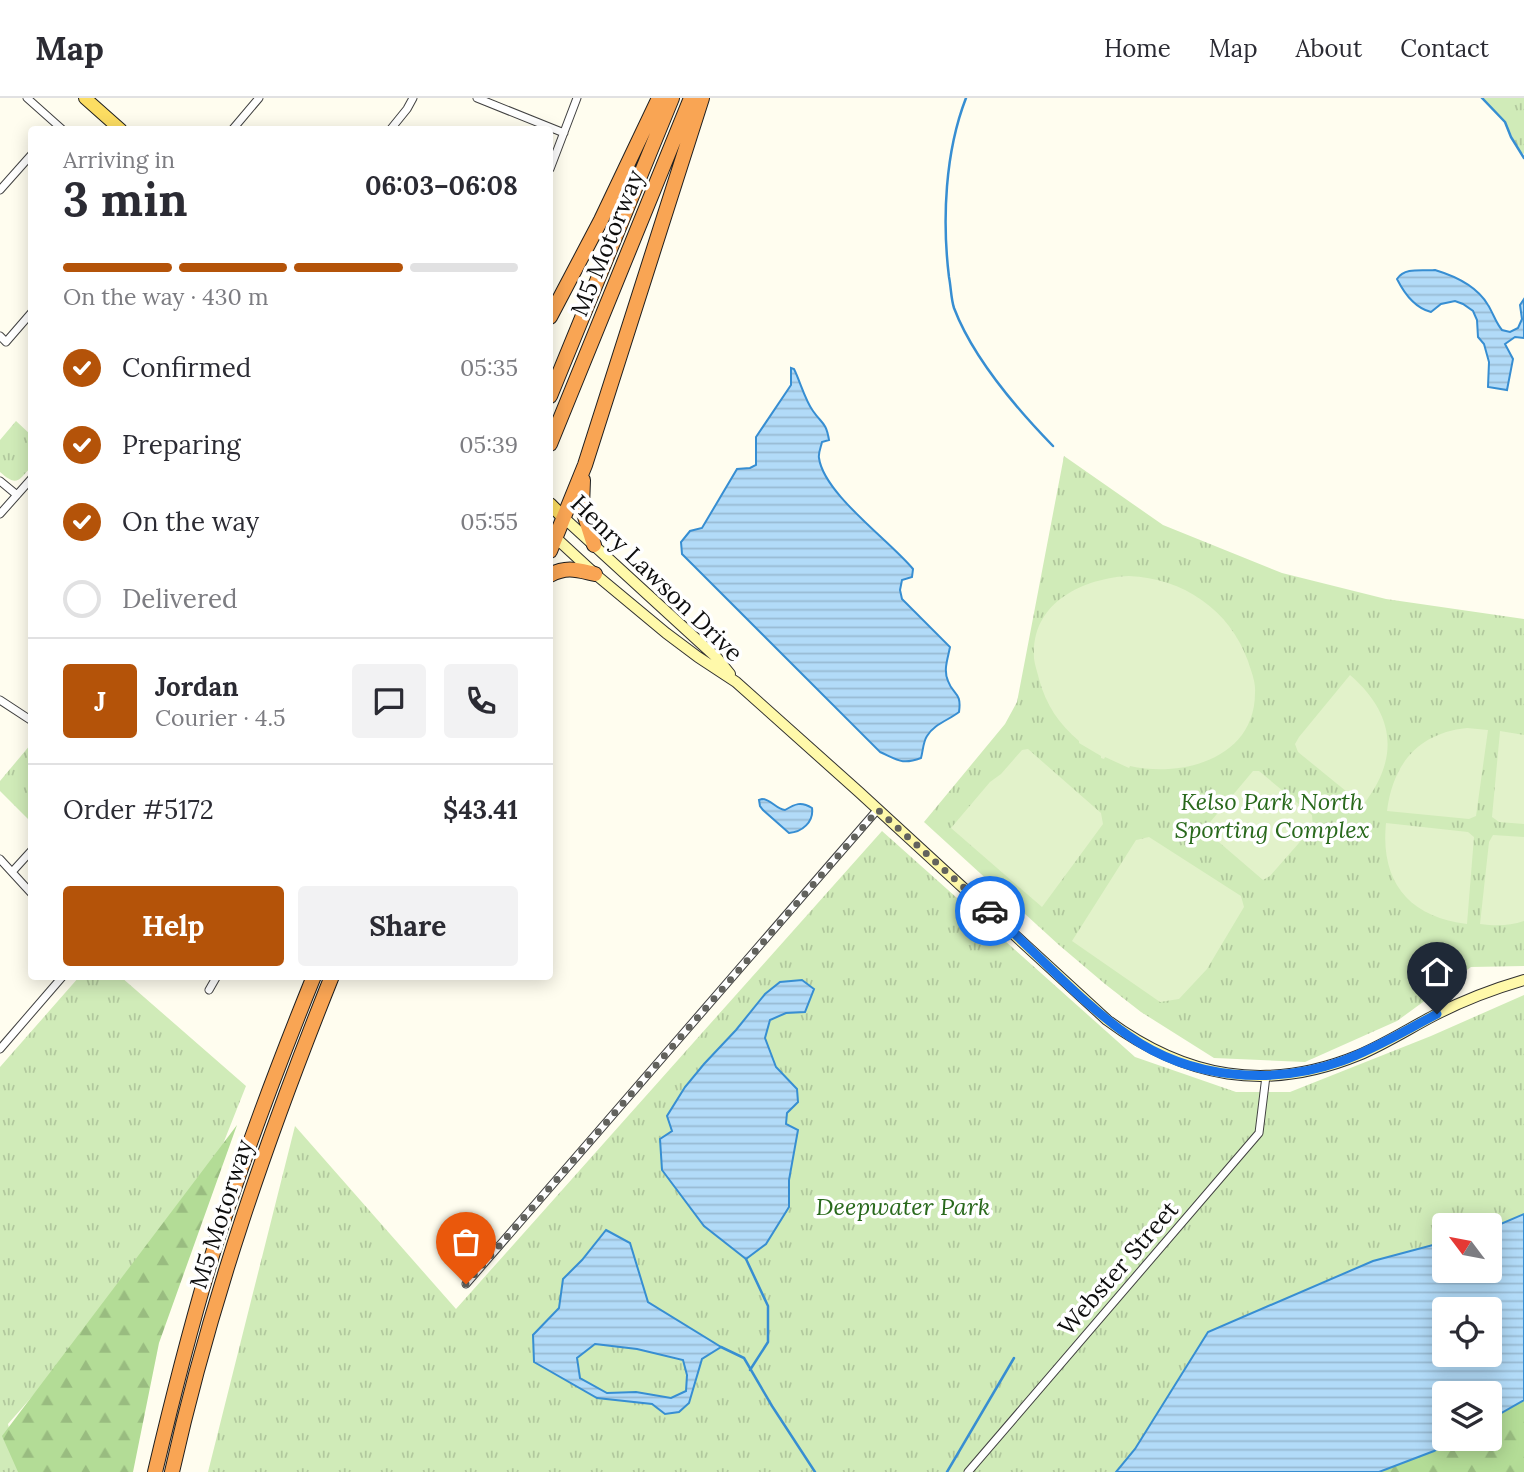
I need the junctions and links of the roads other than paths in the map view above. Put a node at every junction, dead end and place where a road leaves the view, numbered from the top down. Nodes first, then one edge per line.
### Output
1 (27, 98) edge
2 (85, 98) edge
3 (260, 98) edge
4 (413, 98) edge
5 (477, 98) edge
6 (577, 98) edge
7 (659, 98) edge
8 (672, 98) edge
9 (691, 98) edge
10 (702, 98) edge
11 (56, 126) edge
12 (116, 126) edge
13 (236, 126) edge
14 (393, 126) edge
15 (547, 126) edge
16 (553, 129) edge
17 (564, 133) junction
18 (28, 158) edge
19 (553, 161) edge
20 (0, 190) edge
21 (553, 311) edge
22 (28, 317) edge
23 (0, 337) edge
24 (553, 389) edge
25 (553, 437) edge
26 (585, 465) junction
27 (0, 481) edge
28 (28, 483) edge
29 (17, 495) junction
30 (553, 507) edge
31 (0, 514) edge
32 (564, 517) junction
33 (553, 536) edge
34 (553, 542) edge
35 (594, 545) junction
36 (553, 573) edge
37 (596, 574) junction
38 (736, 682) junction
39 (0, 699) edge
40 (28, 718) edge
41 (878, 810) junction
42 (28, 854) edge
43 (0, 859) edge
44 (12, 872) junction
45 (28, 890) edge
46 (60, 980) edge
47 (215, 980) edge
48 (311, 980) edge
49 (330, 980) edge
50 (338, 980) edge
51 (1524, 980) edge
52 (209, 989) dead end
53 (0, 1049) edge
54 (1266, 1076) junction
55 (289, 1083) junction
56 (466, 1284) dead end
57 (155, 1472) edge
58 (172, 1472) edge
59 (968, 1472) edge

1 - 11 street
2 - 12 main road
3 - 13 street
4 - 14 street
5 - 15 street
6 - 17 street
7 - 21 highway
8 - 24 highway, M5 Motorway
9 - 25 highway, M5 Motorway
10 - 26 highway
16 - 17 street
17 - 19 street
18 - 20 street
22 - 23 street
26 - 32 highway
26 - 35 highway
27 - 29 street
28 - 29 street
29 - 31 street
30 - 32 main road, Henry Lawson Drive
32 - 33 highway
32 - 35 main road, Henry Lawson Drive
34 - 37 main road, Henry Lawson Drive
35 - 38 main road, Henry Lawson Drive
36 - 37 highway
37 - 38 main road, Henry Lawson Drive
38 - 41 main road, Henry Lawson Drive
39 - 40 street
41 - 54 main road, Henry Lawson Drive
41 - 56 street
42 - 44 street
43 - 44 street
44 - 45 street
46 - 53 street
47 - 52 street
48 - 57 highway, M5 Motorway
49 - 55 highway, M5 Motorway
50 - 55 highway
51 - 54 main road, Henry Lawson Drive
54 - 59 street, Webster Street
55 - 58 highway, M5 Motorway

